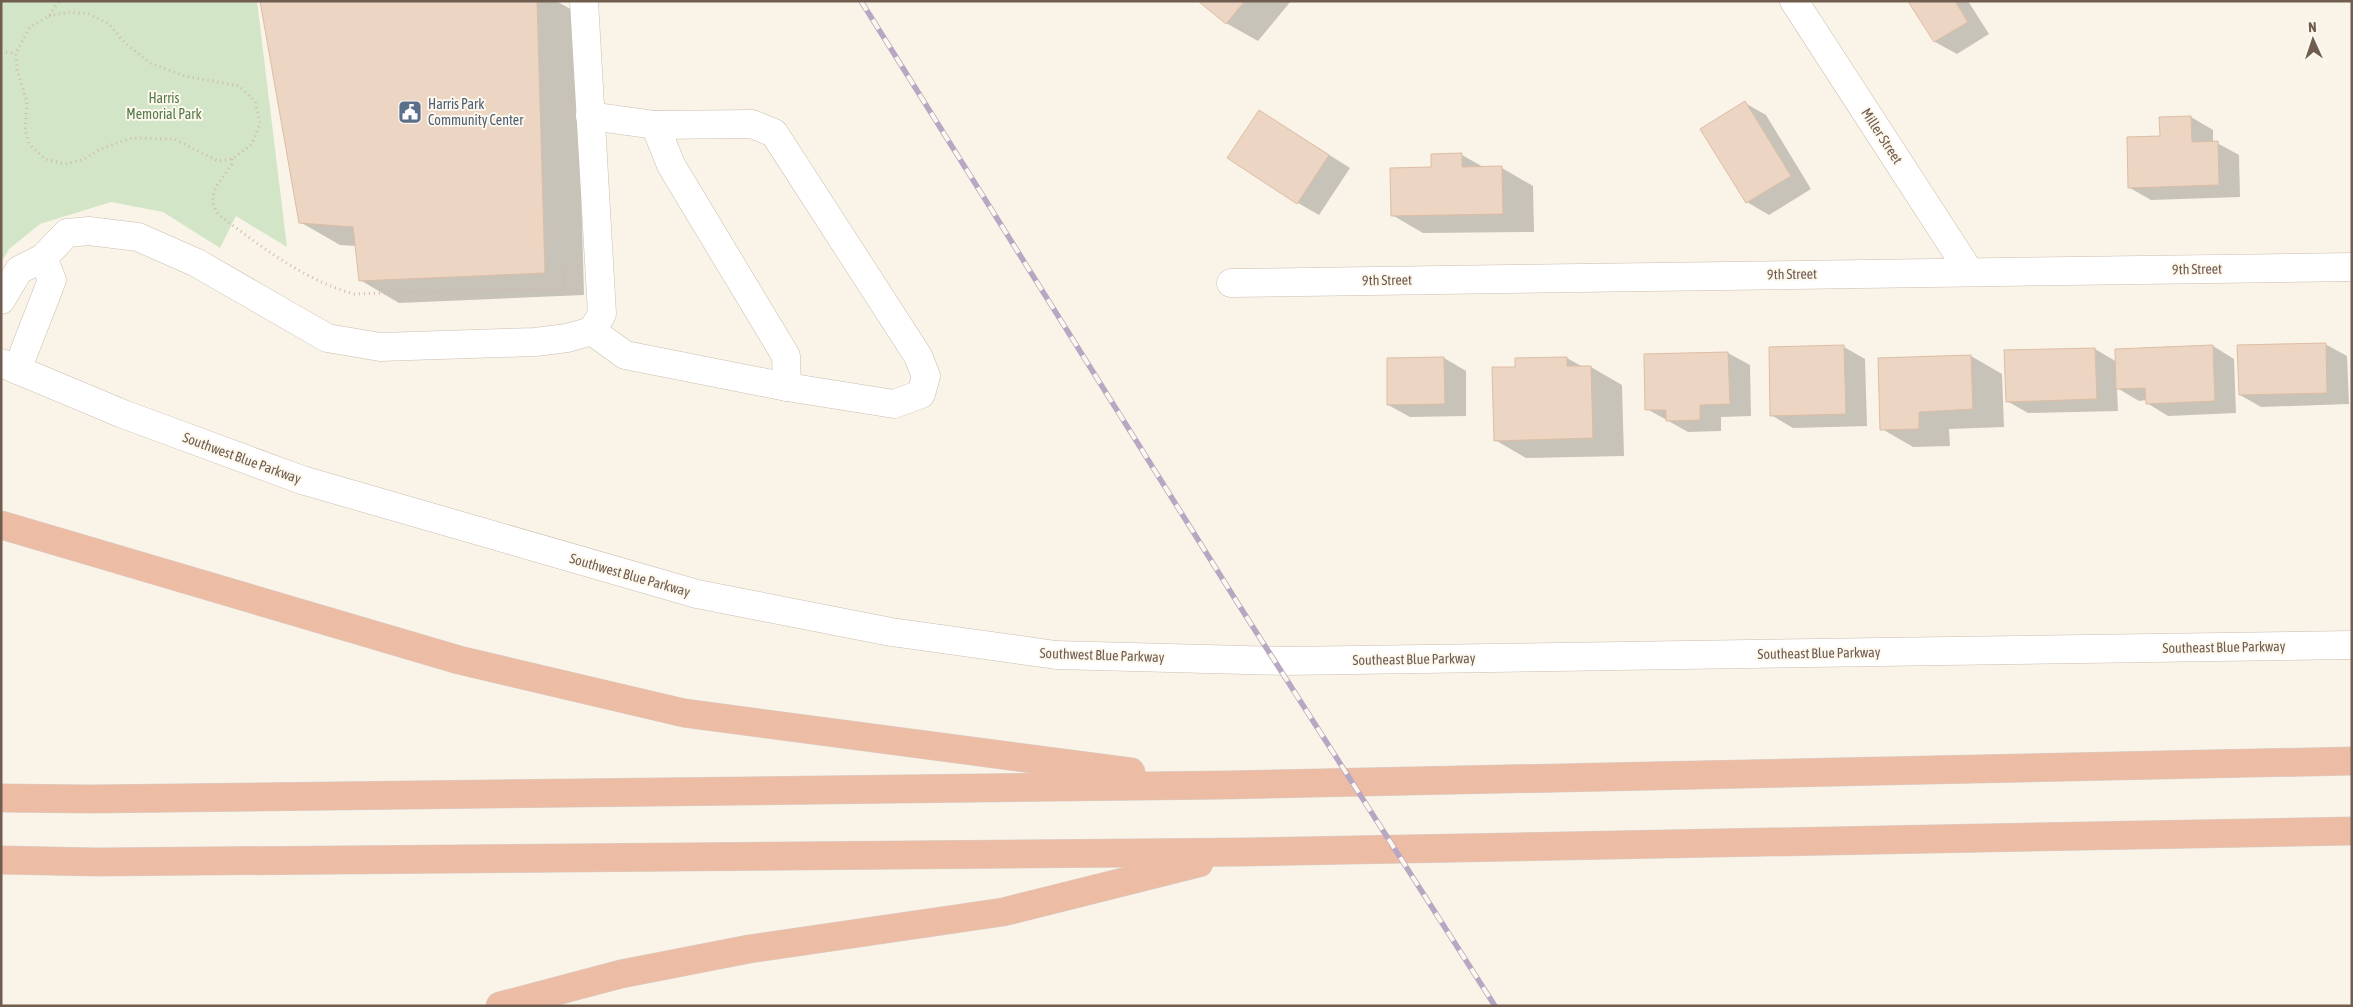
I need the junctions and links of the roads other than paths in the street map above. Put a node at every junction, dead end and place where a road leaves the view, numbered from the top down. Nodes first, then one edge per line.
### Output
1 (584, 1) edge
2 (1794, 1) edge
3 (590, 116) junction
4 (655, 125) junction
5 (43, 258) junction
6 (2352, 267) edge
7 (1969, 271) junction
8 (1232, 283) dead end
9 (1, 300) edge
10 (592, 332) junction
11 (9, 366) edge
12 (787, 387) junction
13 (6, 528) edge
14 (2352, 645) edge
15 (1285, 661) joint
16 (2352, 761) edge
17 (1226, 785) junction
18 (1, 798) edge
19 (2352, 831) edge
20 (1244, 852) junction
21 (1, 860) edge
22 (500, 1006) edge

1 - 3 street
2 - 7 street, Miller Street
3 - 4 street
3 - 10 street
4 - 12 street
4 - 12 street
5 - 9 street
5 - 10 street
5 - 11 street
6 - 7 street, 9th Street
7 - 8 street, 9th Street
10 - 12 street
11 - 15 street, Southwest Blue Parkway
13 - 17 highway
14 - 15 street, Southeast Blue Parkway
16 - 17 highway
17 - 18 highway
19 - 20 highway
20 - 21 highway
20 - 22 highway

